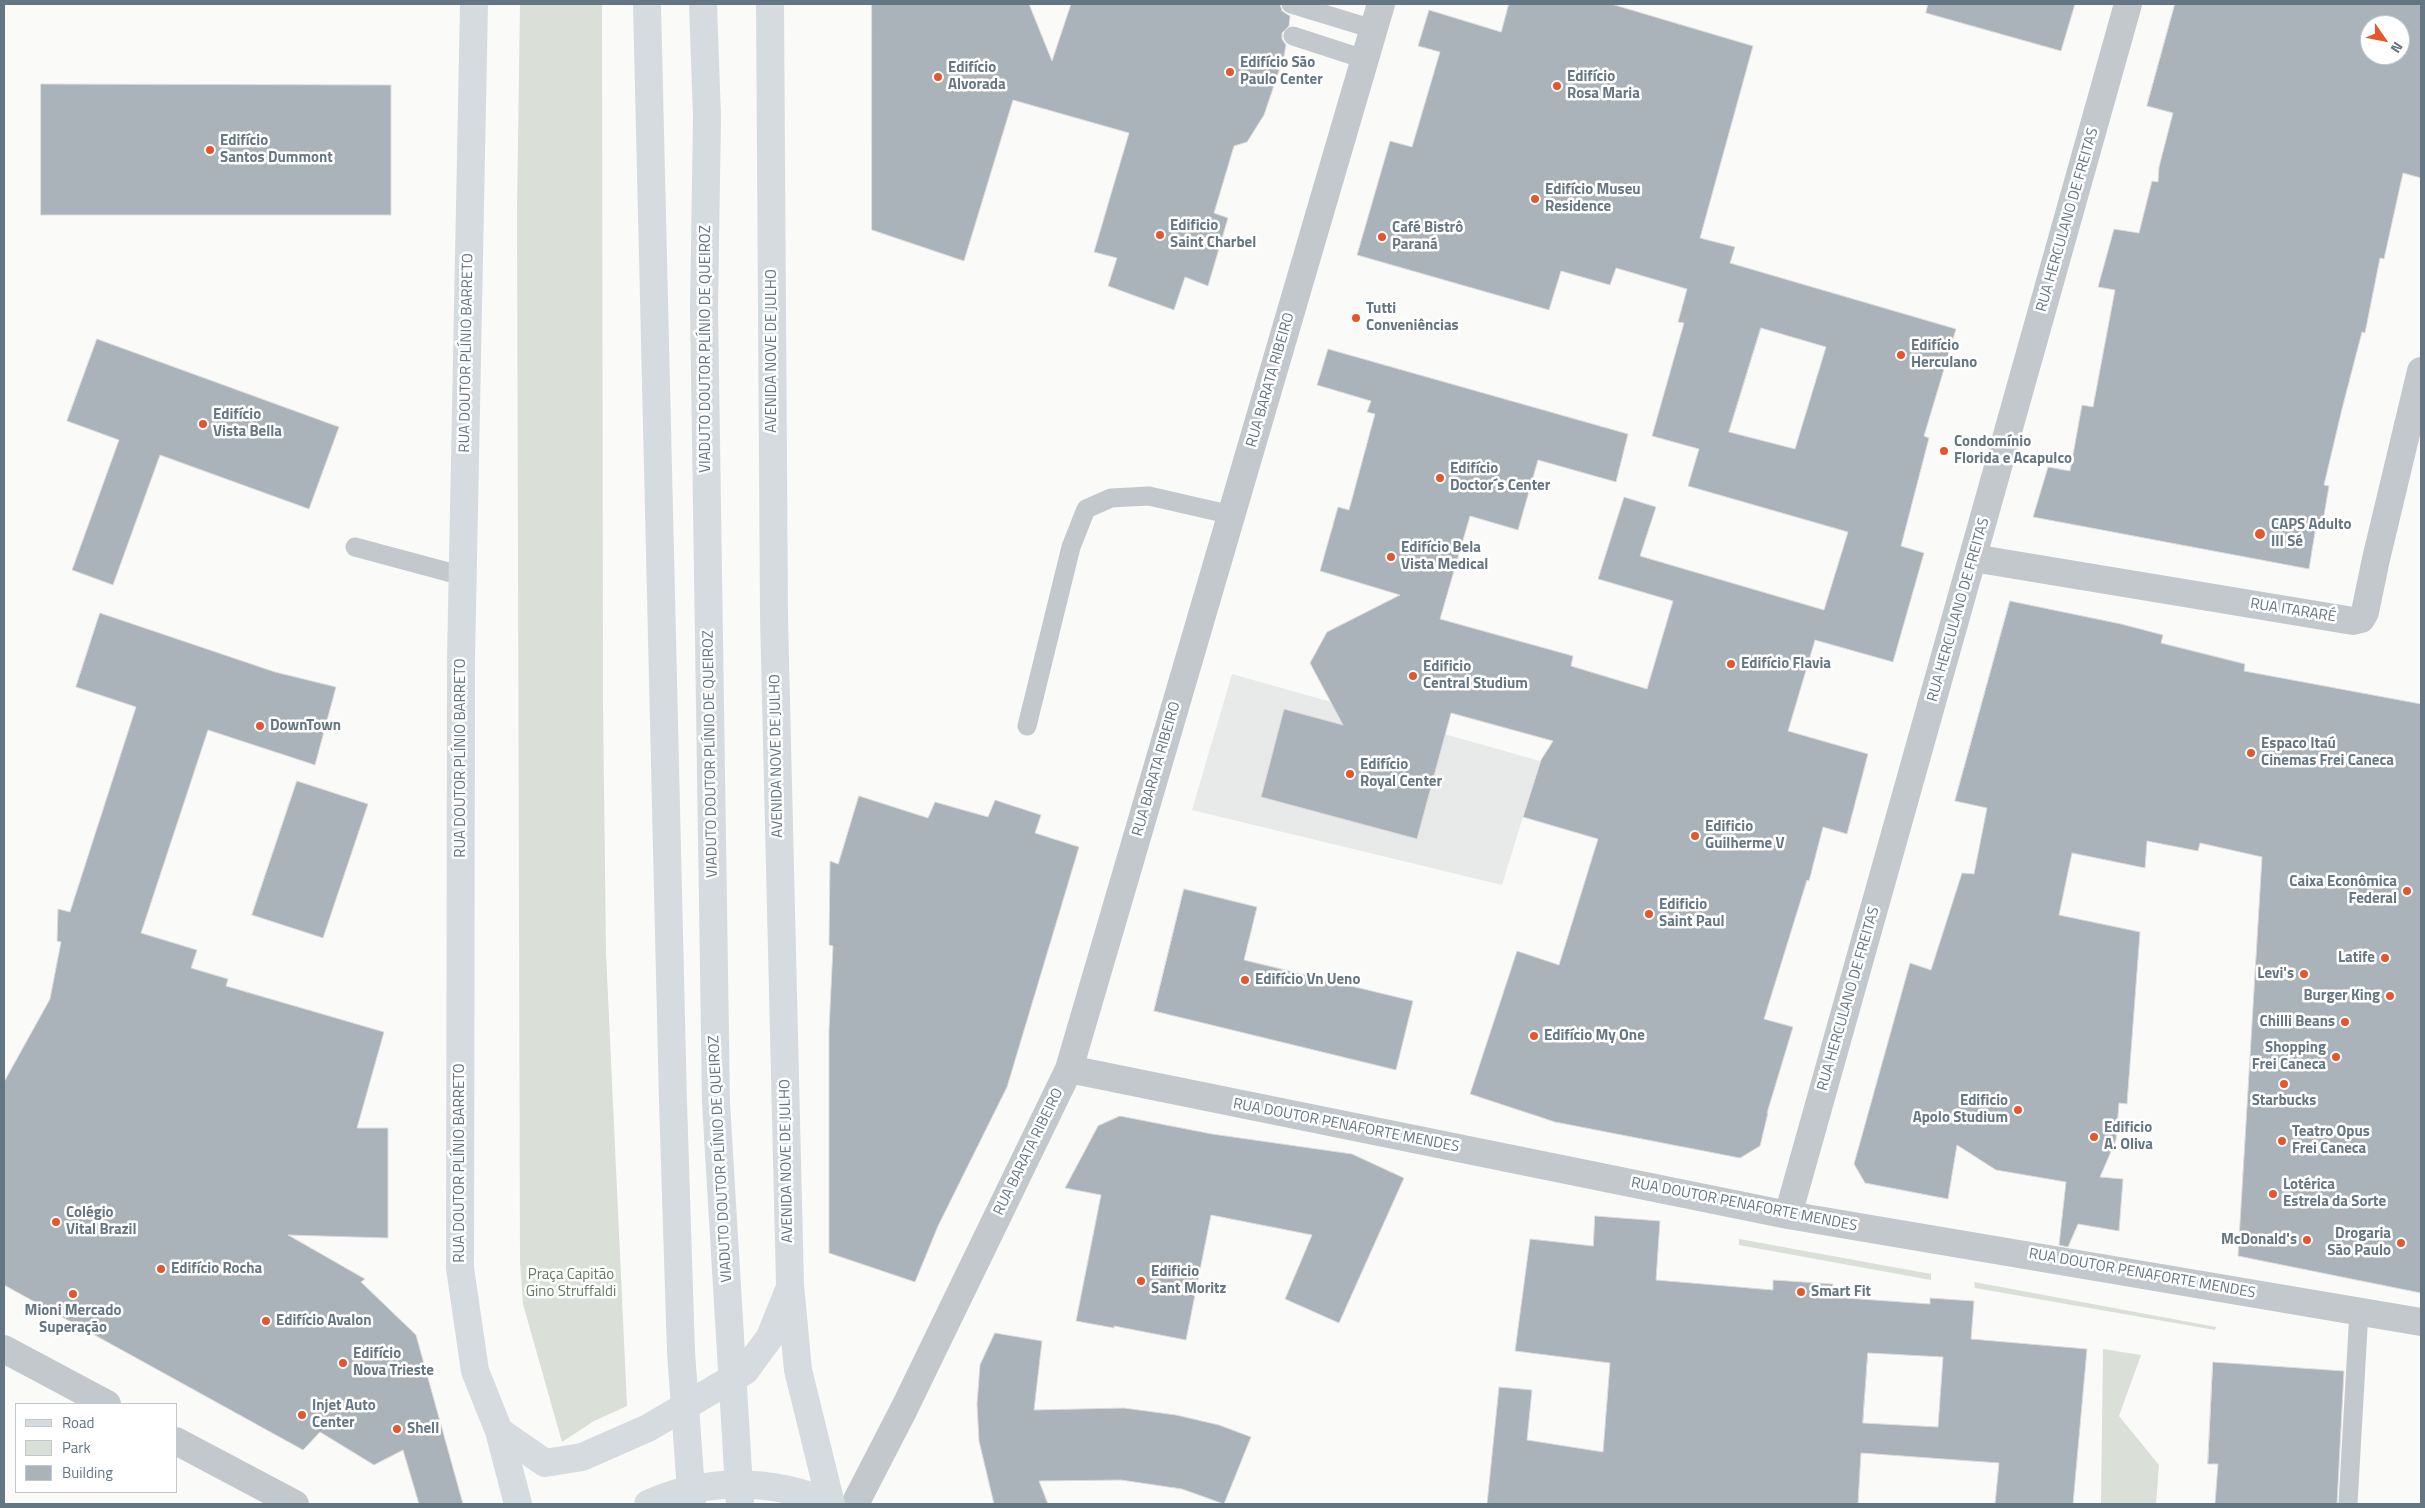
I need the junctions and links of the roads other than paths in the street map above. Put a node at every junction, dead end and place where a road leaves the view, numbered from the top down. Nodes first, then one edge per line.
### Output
1 (474, 4) edge
2 (647, 4) edge
3 (704, 4) edge
4 (770, 4) edge
5 (1291, 4) edge
6 (2128, 4) edge
7 (1377, 16) edge
8 (1293, 36) dead end
9 (1364, 59) junction
10 (2421, 371) edge
11 (1232, 515) junction
12 (355, 547) dead end
13 (1973, 558) junction
14 (463, 576) junction
15 (1027, 726) dead end
16 (1069, 1070) junction
17 (1788, 1215) junction
18 (790, 1285) junction
19 (2358, 1311) junction
20 (2421, 1322) edge
21 (4, 1349) edge
22 (105, 1403) edge
23 (499, 1431) junction
24 (178, 1442) edge
25 (295, 1504) edge
26 (518, 1504) edge
27 (648, 1504) edge
28 (692, 1504) edge
29 (740, 1504) edge
30 (831, 1504) edge
31 (855, 1504) edge
32 (2348, 1504) edge

1 - 14 main road, RUA DOUTOR PLÍNIO BARRETO
2 - 28 main road
3 - 29 main road, VIADUTO DOUTOR PLÍNIO DE QUEIROZ
4 - 18 main road, AVENIDA NOVE DE JULHO
5 - 7 lane
6 - 13 street, RUA HERCULANO DE FREITAS
7 - 9 street, RUA BARATA RIBEIRO
8 - 9 lane
9 - 11 street, RUA BARATA RIBEIRO
10 - 13 street, RUA ITARARÉ
11 - 15 lane
11 - 16 street, RUA BARATA RIBEIRO
12 - 14 lane
13 - 17 street, RUA HERCULANO DE FREITAS
14 - 23 main road, RUA DOUTOR PLÍNIO BARRETO
16 - 17 street, RUA DOUTOR PENAFORTE MENDES
16 - 31 street, RUA BARATA RIBEIRO
17 - 19 street, RUA DOUTOR PENAFORTE MENDES
18 - 23 main road
18 - 30 main road, AVENIDA NOVE DE JULHO
19 - 20 street, RUA DOUTOR PENAFORTE MENDES
19 - 32 lane
21 - 22 street
23 - 26 main road, RUA DOUTOR PLÍNIO BARRETO
24 - 25 street
27 - 30 main road

